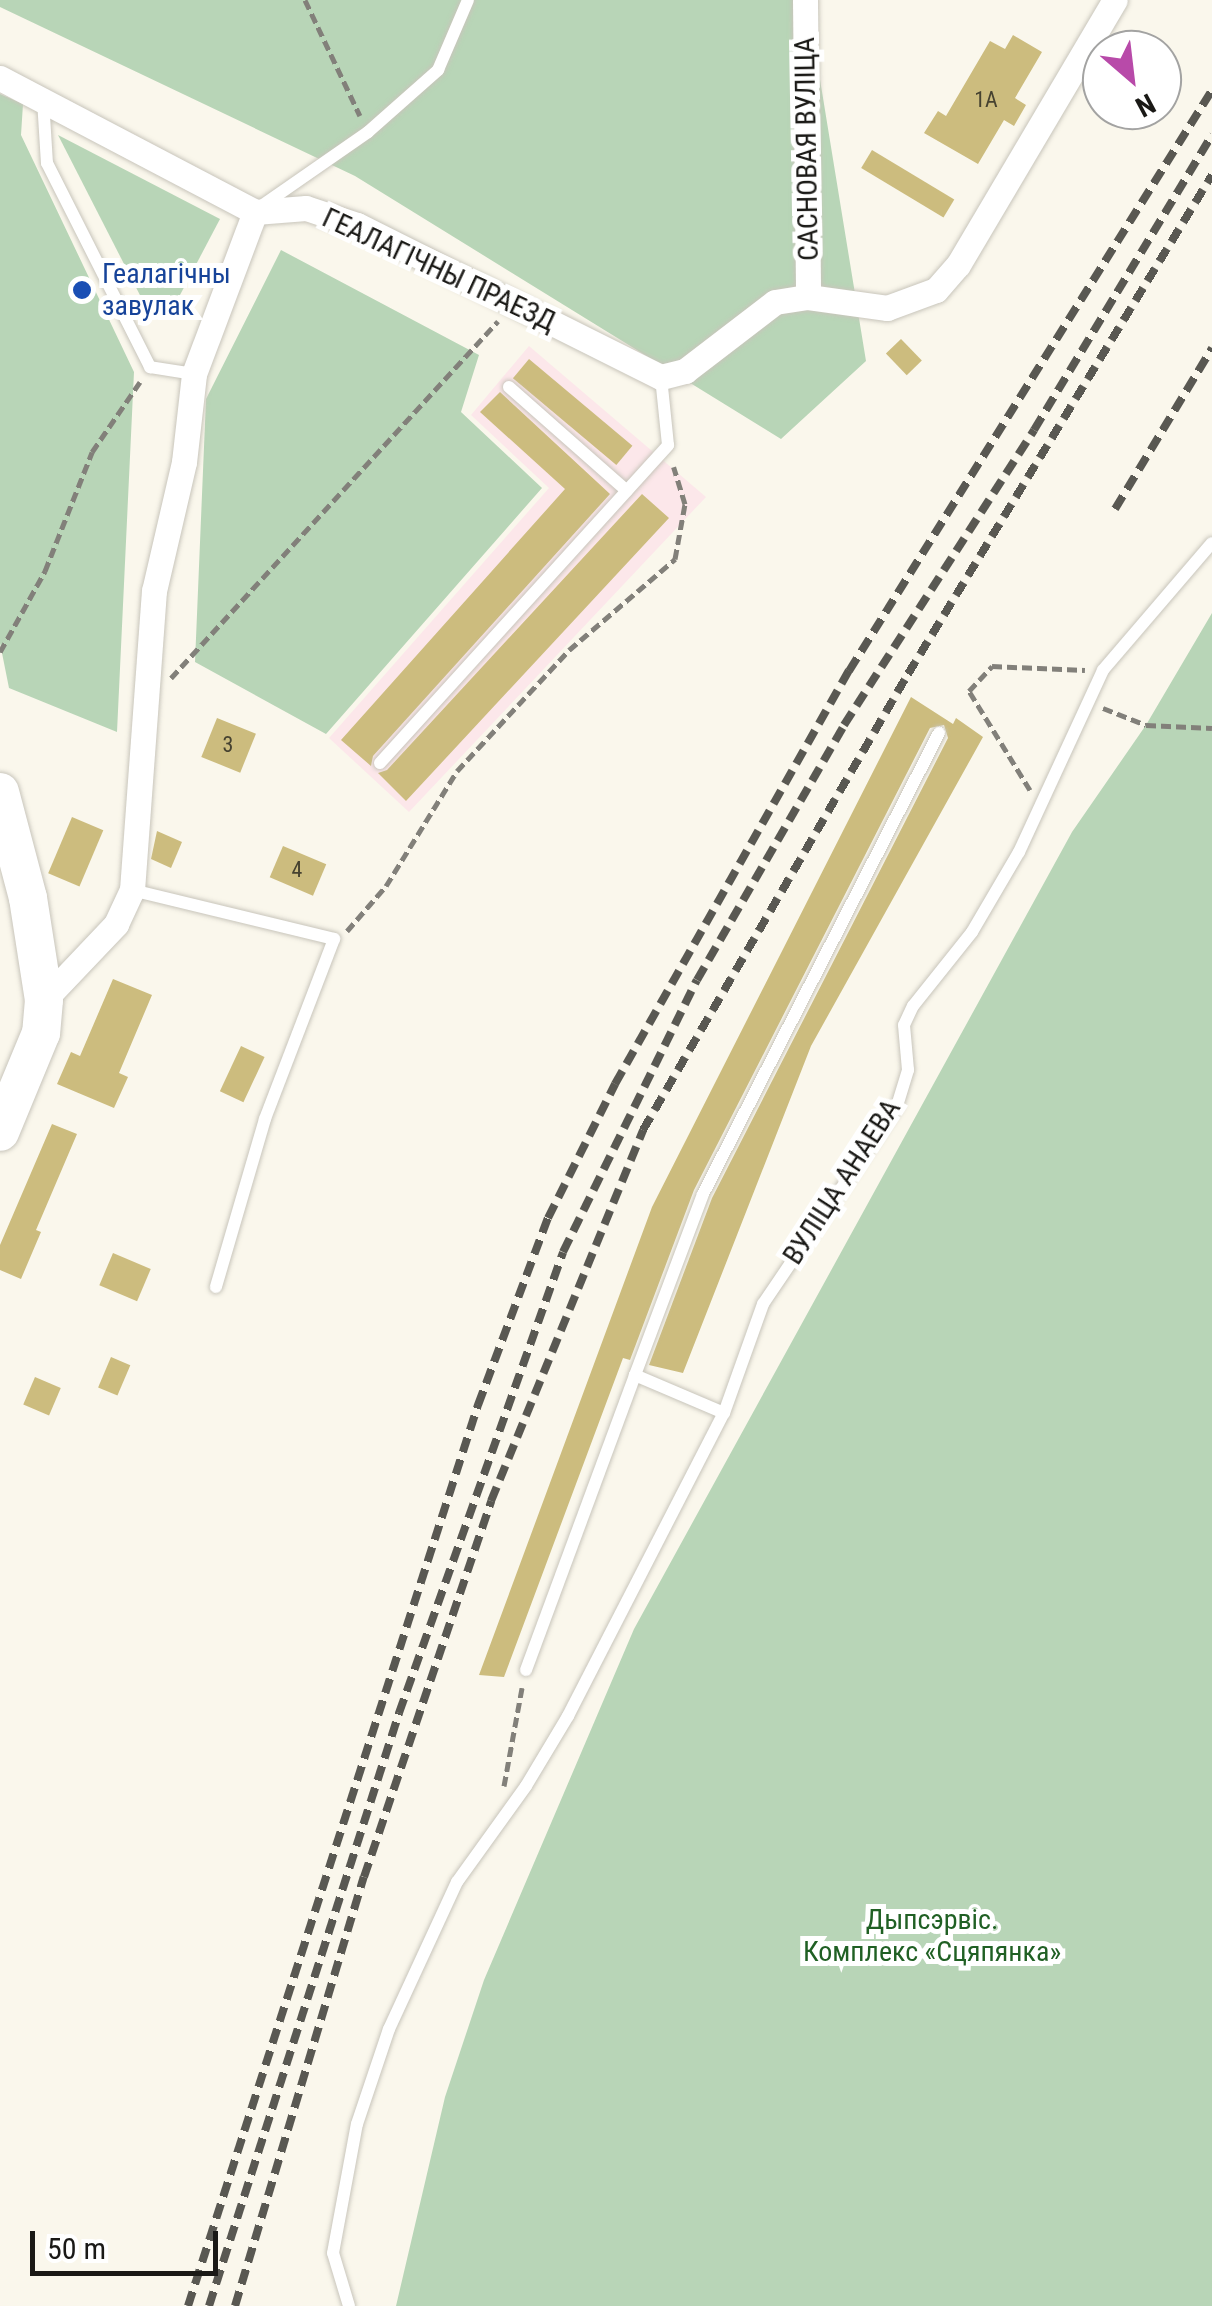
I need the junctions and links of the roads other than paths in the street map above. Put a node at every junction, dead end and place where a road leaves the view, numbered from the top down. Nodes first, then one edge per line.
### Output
1 (468, 0) edge
2 (805, 0) edge
3 (1115, 0) edge
4 (0, 78) edge
5 (42, 100) junction
6 (255, 212) junction
7 (808, 297) junction
8 (194, 374) junction
9 (661, 378) junction
10 (509, 387) dead end
11 (627, 491) junction
12 (1212, 543) edge
13 (939, 733) dead end
14 (380, 763) dead end
15 (0, 792) edge
16 (132, 890) junction
17 (44, 1000) junction
18 (0, 1130) edge
19 (216, 1287) dead end
20 (635, 1375) junction
21 (724, 1413) junction
22 (526, 1670) road end
23 (349, 2306) edge

1 - 6 lane
2 - 7 street, САСНОВАЯ ВУЛІЦА
3 - 7 street, САСНОВАЯ ВУЛІЦА
4 - 5 street
5 - 6 street
5 - 8 lane
6 - 8 street
6 - 9 street, ГЕАЛАГІЧНЫ ПРАЕЗД
7 - 9 street, САСНОВАЯ ВУЛІЦА
8 - 16 street
9 - 11 lane
10 - 11 lane
11 - 14 lane
12 - 21 lane, ВУЛІЦА АНАЕВА
13 - 20 lane
15 - 17 street
16 - 17 street
16 - 19 lane
17 - 18 street
20 - 21 lane
20 - 22 lane
21 - 23 lane, ВУЛІЦА АНАЕВА

